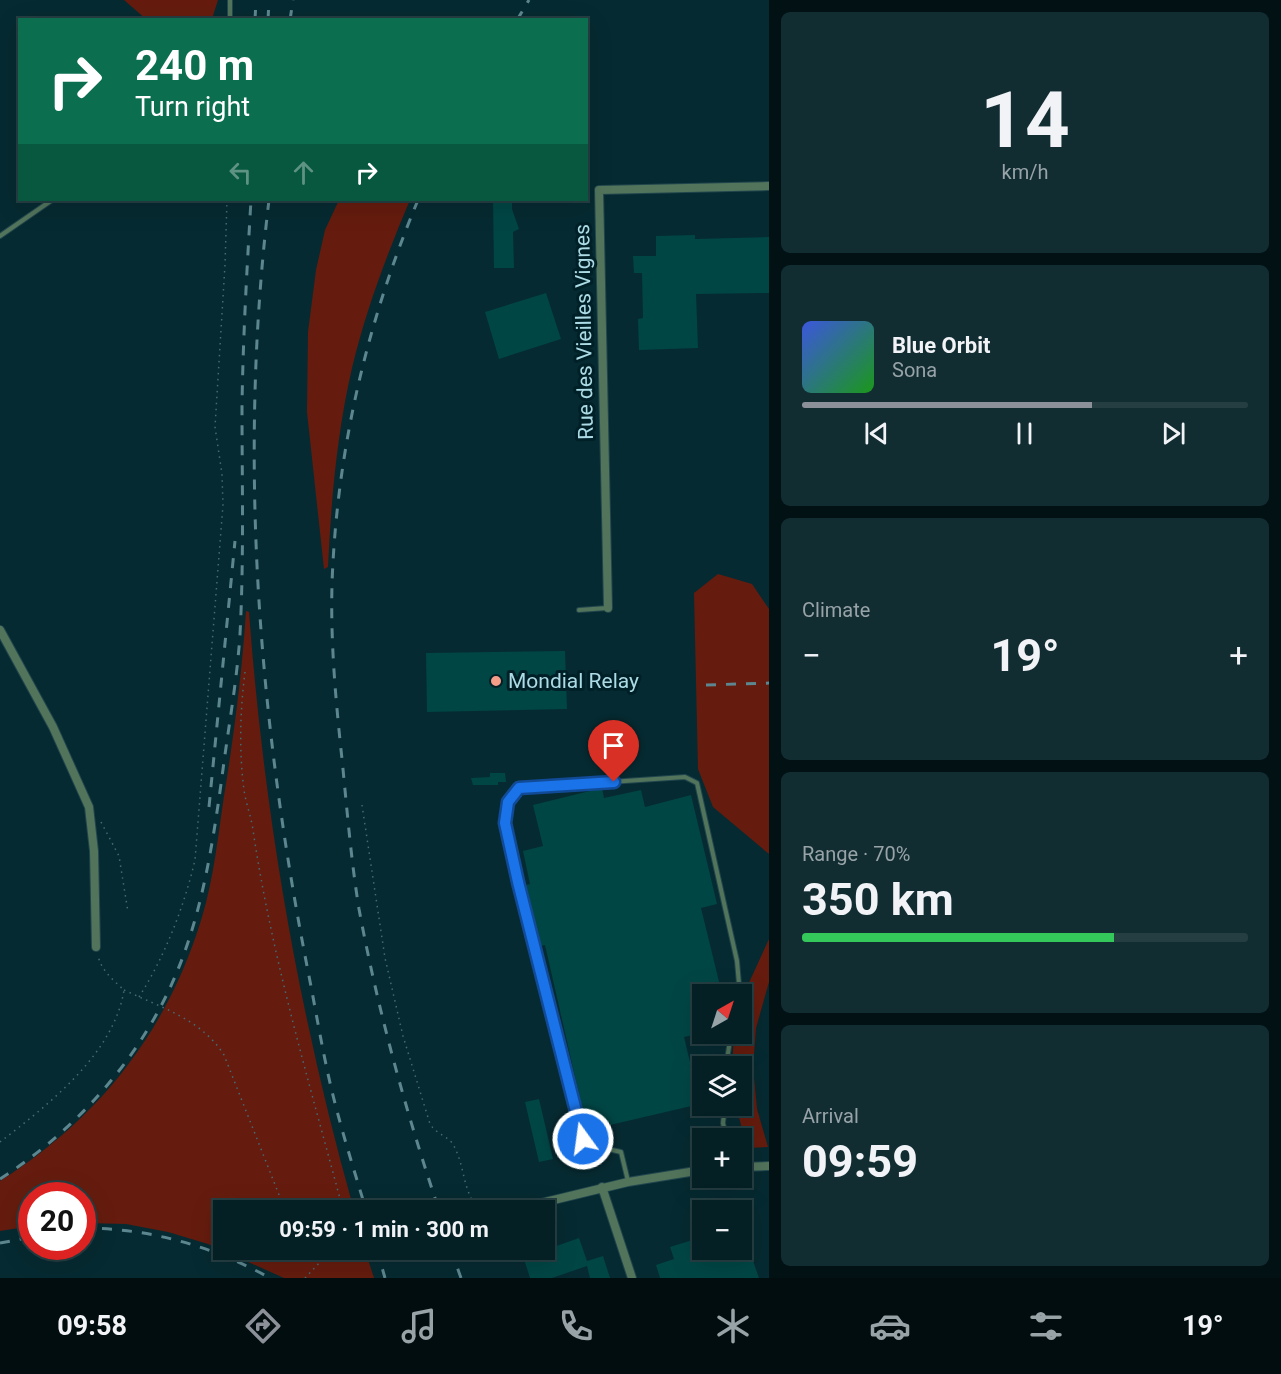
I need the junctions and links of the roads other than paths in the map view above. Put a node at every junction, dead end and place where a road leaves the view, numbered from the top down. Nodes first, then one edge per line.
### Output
1 (230, 0) edge
2 (230, 18) edge
3 (769, 186) edge
4 (50, 201) edge
5 (0, 236) edge
6 (608, 608) joint
7 (579, 610) dead end
8 (0, 630) edge
9 (96, 947) road end
10 (739, 984) edge
11 (769, 1166) edge
12 (752, 1167) edge
13 (692, 1172) edge
14 (628, 1182) junction
15 (602, 1187) junction
16 (552, 1200) edge
17 (632, 1278) edge

1 - 2 lane
3 - 6 street, Rue des Vieilles Vignes
4 - 5 lane
6 - 7 lane
8 - 9 street
10 - 14 lane
11 - 12 street
13 - 14 street
14 - 15 street
15 - 16 street
15 - 17 street

